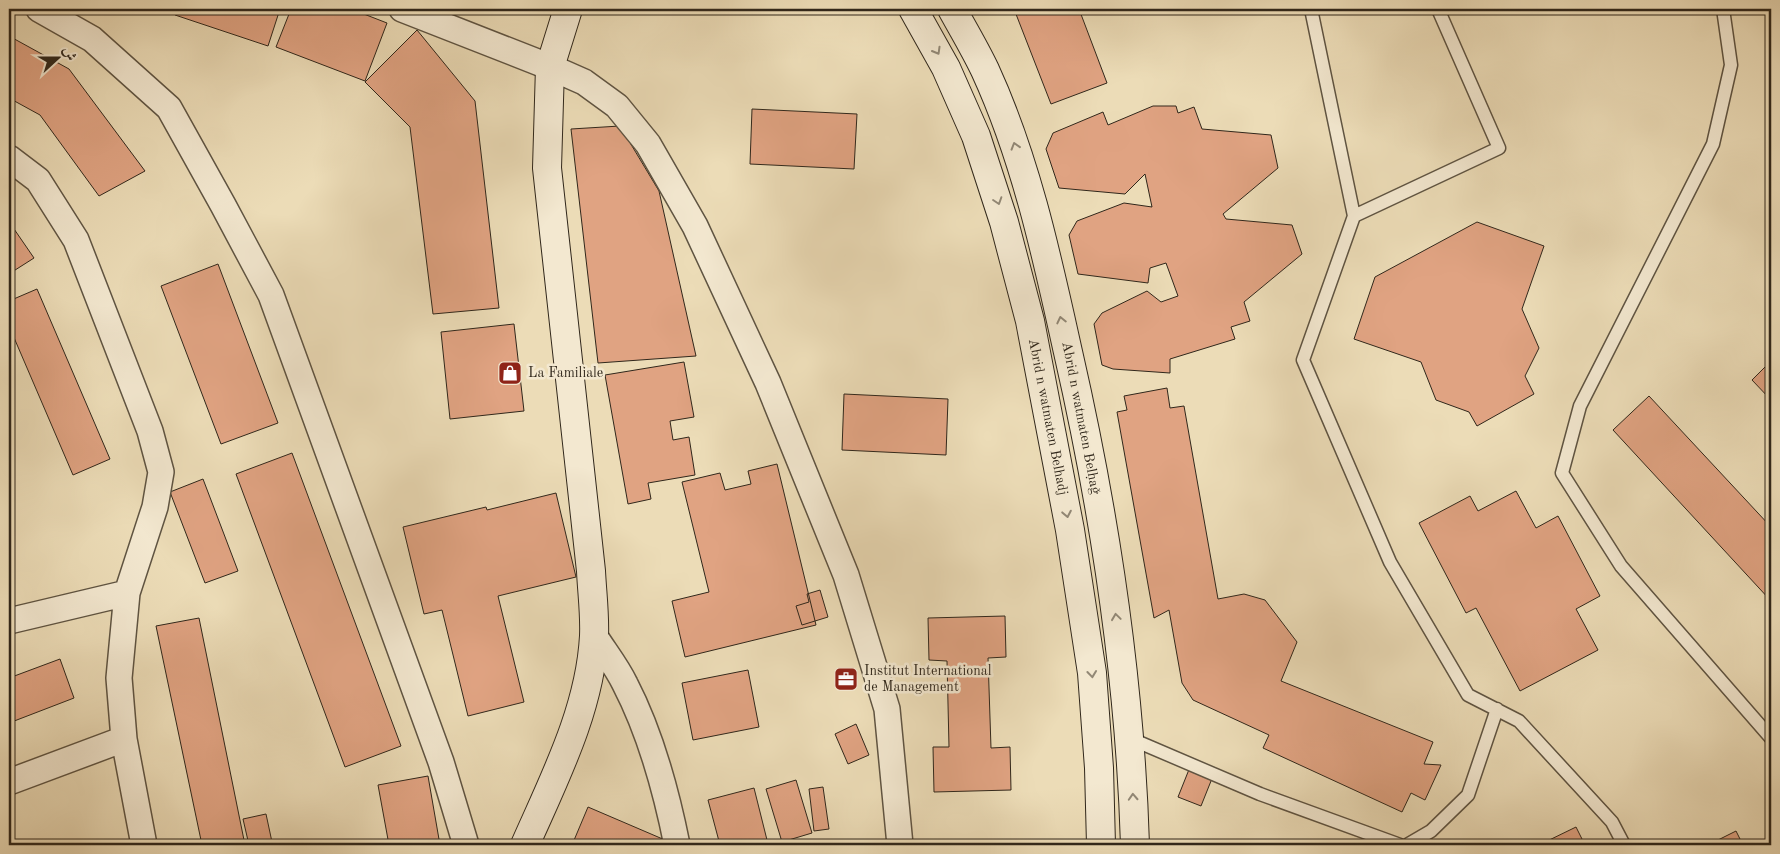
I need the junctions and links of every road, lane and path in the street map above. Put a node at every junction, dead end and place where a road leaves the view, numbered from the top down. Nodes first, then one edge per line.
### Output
1 (39, 9) edge
2 (402, 9) edge
3 (568, 9) edge
4 (913, 9) edge
5 (952, 9) edge
6 (1311, 9) edge
7 (1438, 9) edge
8 (1723, 9) edge
9 (550, 67) junction
10 (9, 158) edge
11 (1354, 216) junction
12 (127, 593) junction
13 (9, 621) edge
14 (594, 635) junction
15 (1497, 709) junction
16 (1129, 738) junction
17 (1771, 738) edge
18 (124, 739) junction
19 (9, 782) edge
20 (144, 845) edge
21 (466, 845) edge
22 (524, 845) edge
23 (677, 845) edge
24 (900, 845) edge
25 (1101, 845) edge
26 (1135, 845) edge
27 (1400, 845) edge
28 (1407, 845) edge
29 (1624, 845) edge

1 - 21 street
2 - 9 street
3 - 9 main road
4 -> 25 main road, Abrid n watmaten Belhadj
16 -> 5 main road, Abrid n watmaten Belḥaǧ
6 - 11 lane
7 - 11 lane
8 - 17 lane
9 - 14 main road
9 - 24 street
10 - 12 street
11 - 15 lane
12 - 13 street
12 - 18 street
14 - 22 main road
14 - 23 street
15 - 28 lane
15 - 29 lane
26 -> 16 main road, Abrid n watmaten Belḥaǧ
16 - 27 lane
18 - 19 street
18 - 20 street

